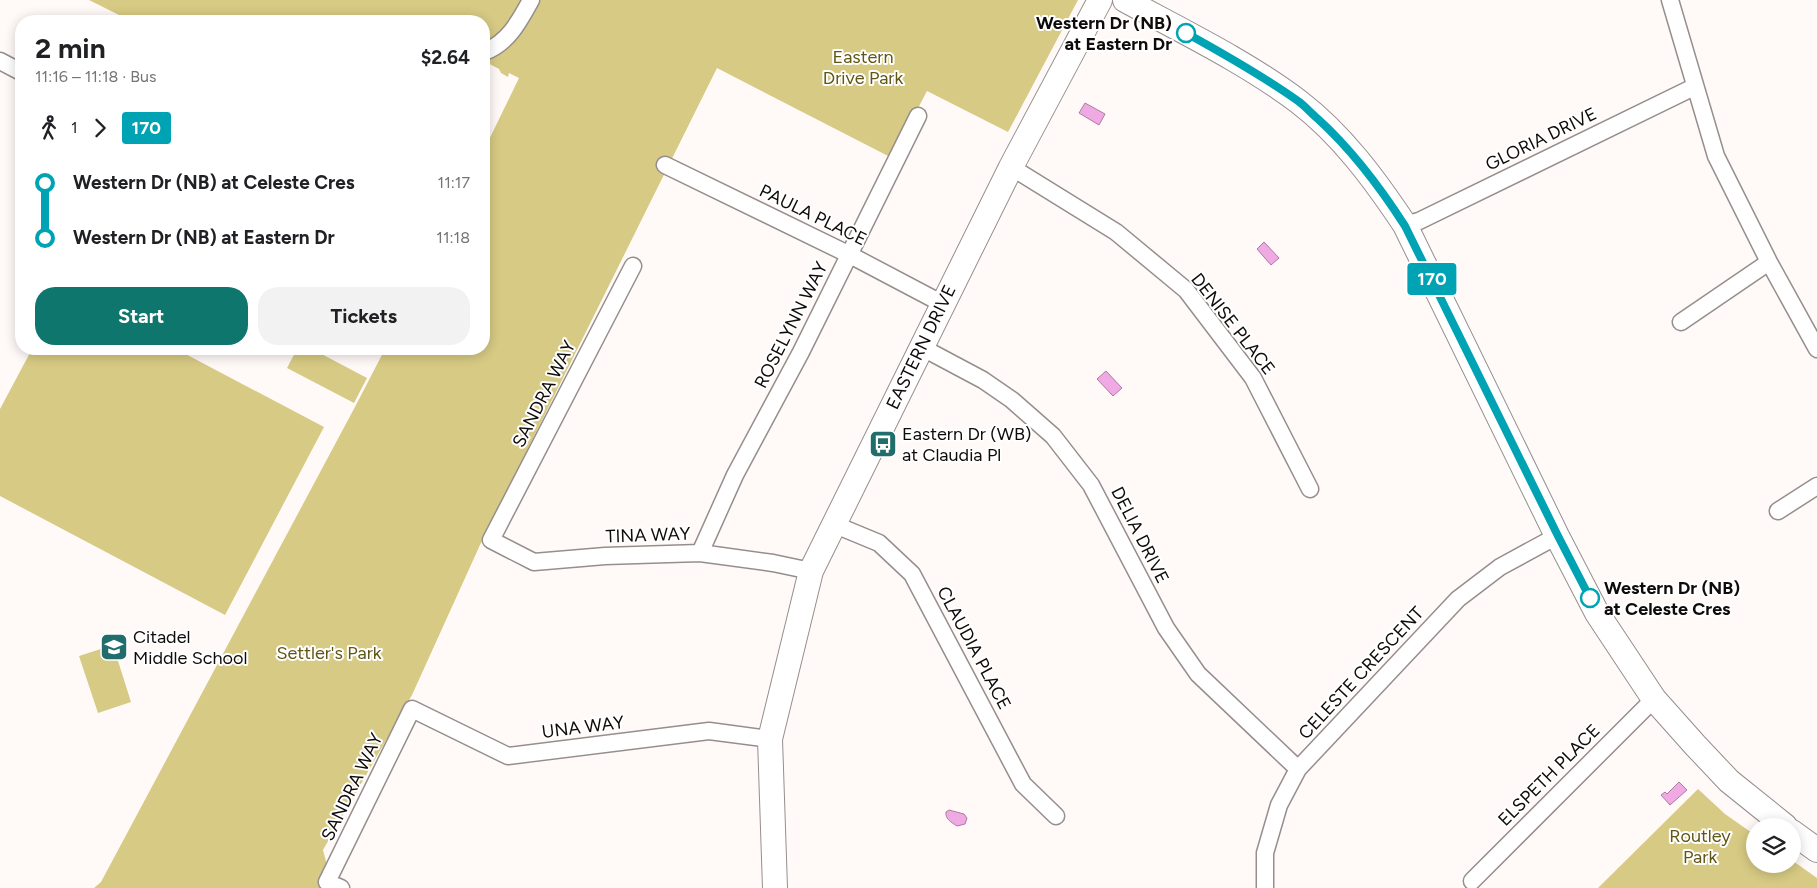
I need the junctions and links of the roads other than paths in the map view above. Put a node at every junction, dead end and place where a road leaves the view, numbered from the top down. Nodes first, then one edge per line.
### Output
1 (531, 0) edge
2 (1100, 0) edge
3 (1125, 0) edge
4 (1670, 0) edge
5 (490, 49) edge
6 (0, 61) edge
7 (15, 69) edge
8 (1694, 87) junction
9 (918, 116) dead end
10 (665, 165) dead end
11 (1011, 166) junction
12 (1405, 226) junction
13 (850, 255) junction
14 (1769, 262) junction
15 (633, 266) dead end
16 (943, 304) junction
17 (1681, 322) dead end
18 (921, 347) junction
19 (1817, 349) edge
20 (1817, 486) edge
21 (1310, 489) dead end
22 (1778, 511) dead end
23 (833, 524) junction
24 (1558, 536) junction
25 (491, 540) joint
26 (700, 553) junction
27 (811, 571) junction
28 (1654, 699) junction
29 (412, 709) joint
30 (770, 739) junction
31 (1298, 769) junction
32 (1056, 816) dead end
33 (1775, 818) edge
34 (1801, 838) edge
35 (1817, 850) edge
36 (1472, 881) dead end
37 (334, 885) edge
38 (775, 888) edge
39 (1265, 888) edge

1 - 5 street
2 - 11 street, EASTERN DRIVE
3 - 12 street
4 - 8 street
6 - 7 street
8 - 12 street, GLORIA DRIVE
8 - 14 street
9 - 13 street, ROSELYNN WAY
10 - 13 street, PAULA PLACE
11 - 16 street, EASTERN DRIVE
11 - 21 street, DENISE PLACE
12 - 24 street
13 - 16 street, PAULA PLACE
13 - 26 street, ROSELYNN WAY
14 - 17 street
14 - 19 street
15 - 25 street, SANDRA WAY
16 - 18 street, EASTERN DRIVE
18 - 23 street, EASTERN DRIVE
18 - 31 street, DELIA DRIVE
20 - 22 street
23 - 27 street, EASTERN DRIVE
23 - 32 street, CLAUDIA PLACE
24 - 28 street
24 - 31 street, CELESTE CRESCENT
25 - 26 street, TINA WAY
26 - 27 street, TINA WAY
27 - 30 street, EASTERN DRIVE
28 - 33 street
28 - 36 street, ELSPETH PLACE
29 - 30 street, UNA WAY
29 - 37 street, SANDRA WAY
30 - 38 street, EASTERN DRIVE
31 - 39 street, CELESTE CRESCENT
34 - 35 street

